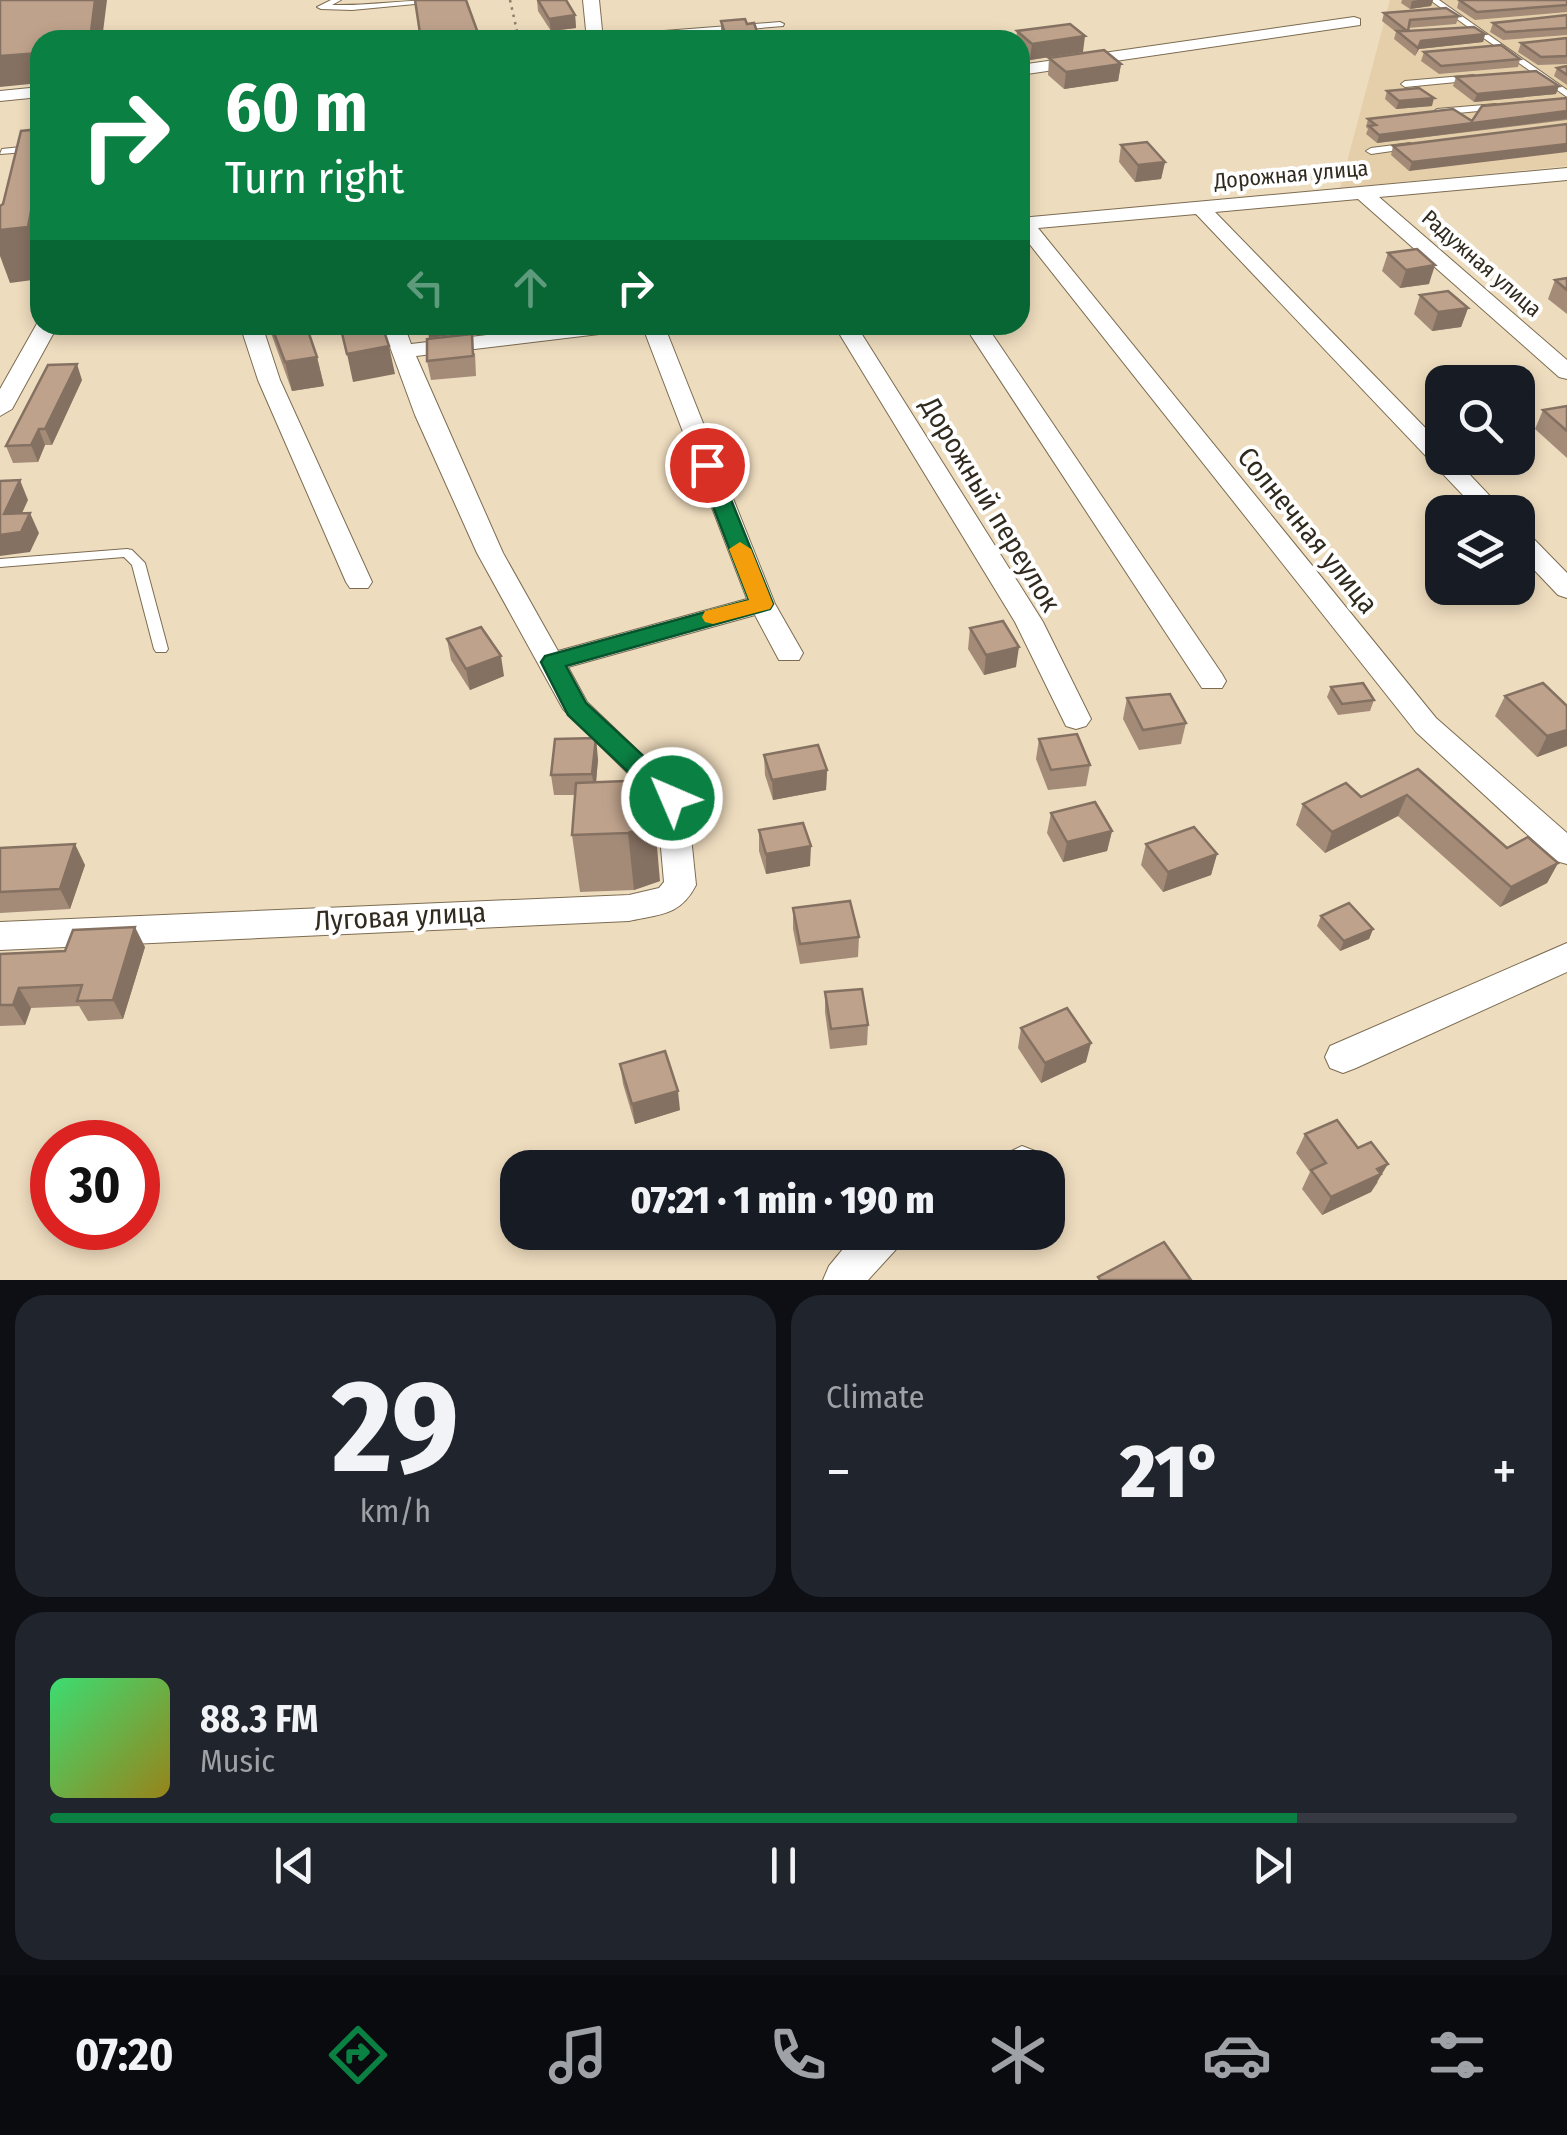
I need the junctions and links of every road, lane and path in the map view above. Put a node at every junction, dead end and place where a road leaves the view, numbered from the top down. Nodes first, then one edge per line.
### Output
1 (337, 0) edge
2 (436, 0) edge
3 (510, 0) edge
4 (592, 0) edge
5 (1460, 2) edge
6 (1441, 4) edge
7 (1430, 11) edge
8 (1354, 22) dead end
9 (780, 24) dead end
10 (1491, 25) edge
11 (1474, 28) junction
12 (516, 30) edge
13 (594, 30) edge
14 (703, 30) edge
15 (1459, 30) edge
16 (1518, 46) edge
17 (1501, 47) junction
18 (1482, 49) edge
19 (1030, 69) edge
20 (1552, 71) dead end
21 (1536, 72) junction
22 (1518, 74) edge
23 (1480, 78) edge
24 (1405, 84) dead end
25 (30, 93) edge
26 (0, 96) edge
27 (1567, 97) edge
28 (1549, 102) edge
29 (1513, 105) edge
30 (1423, 114) edge
31 (1430, 144) edge
32 (30, 150) edge
33 (1371, 152) dead end
34 (1, 154) edge
35 (1567, 174) edge
36 (1363, 193) junction
37 (1200, 207) junction
38 (1030, 223) edge
39 (1030, 234) edge
40 (41, 335) edge
41 (253, 335) edge
42 (398, 335) edge
43 (540, 335) edge
44 (656, 335) edge
45 (851, 335) edge
46 (982, 335) edge
47 (406, 351) junction
48 (1567, 372) edge
49 (0, 408) edge
50 (1477, 495) edge
51 (1535, 556) edge
52 (0, 564) edge
53 (360, 582) dead end
54 (1567, 589) edge
55 (762, 604) junction
56 (161, 649) dead end
57 (789, 654) dead end
58 (553, 662) junction
59 (1212, 680) dead end
60 (1076, 720) dead end
61 (1567, 852) edge
62 (0, 936) edge
63 (1567, 957) edge
64 (1343, 1057) dead end
65 (867, 1250) edge
66 (843, 1280) edge

1 - 2 lane
3 - 12 path
4 - 13 street
5 - 6 lane
6 - 7 lane
6 - 11 lane
8 - 19 street
9 - 14 lane
10 - 11 lane
11 - 15 lane
11 - 17 lane
16 - 17 lane
17 - 18 lane
17 - 21 lane
20 - 21 lane
21 - 22 lane
21 - 27 lane
23 - 24 lane
25 - 26 street
27 - 28 lane
29 - 30 lane
31 - 33 lane
32 - 34 lane
35 - 36 street, Дорожная улица
36 - 37 street, Дорожная улица
36 - 48 street, Радужная улица
37 - 38 street, Дорожная улица
37 - 50 street
39 - 61 street, Солнечная улица
40 - 49 street
41 - 53 street
42 - 47 street
43 - 47 street
44 - 55 street
45 - 60 street, Дорожный переулок
46 - 59 street
47 - 58 street
51 - 54 street
52 - 56 lane
55 - 57 street
55 - 58 street
58 - 62 street, Луговая улица
63 - 64 street
65 - 66 street

